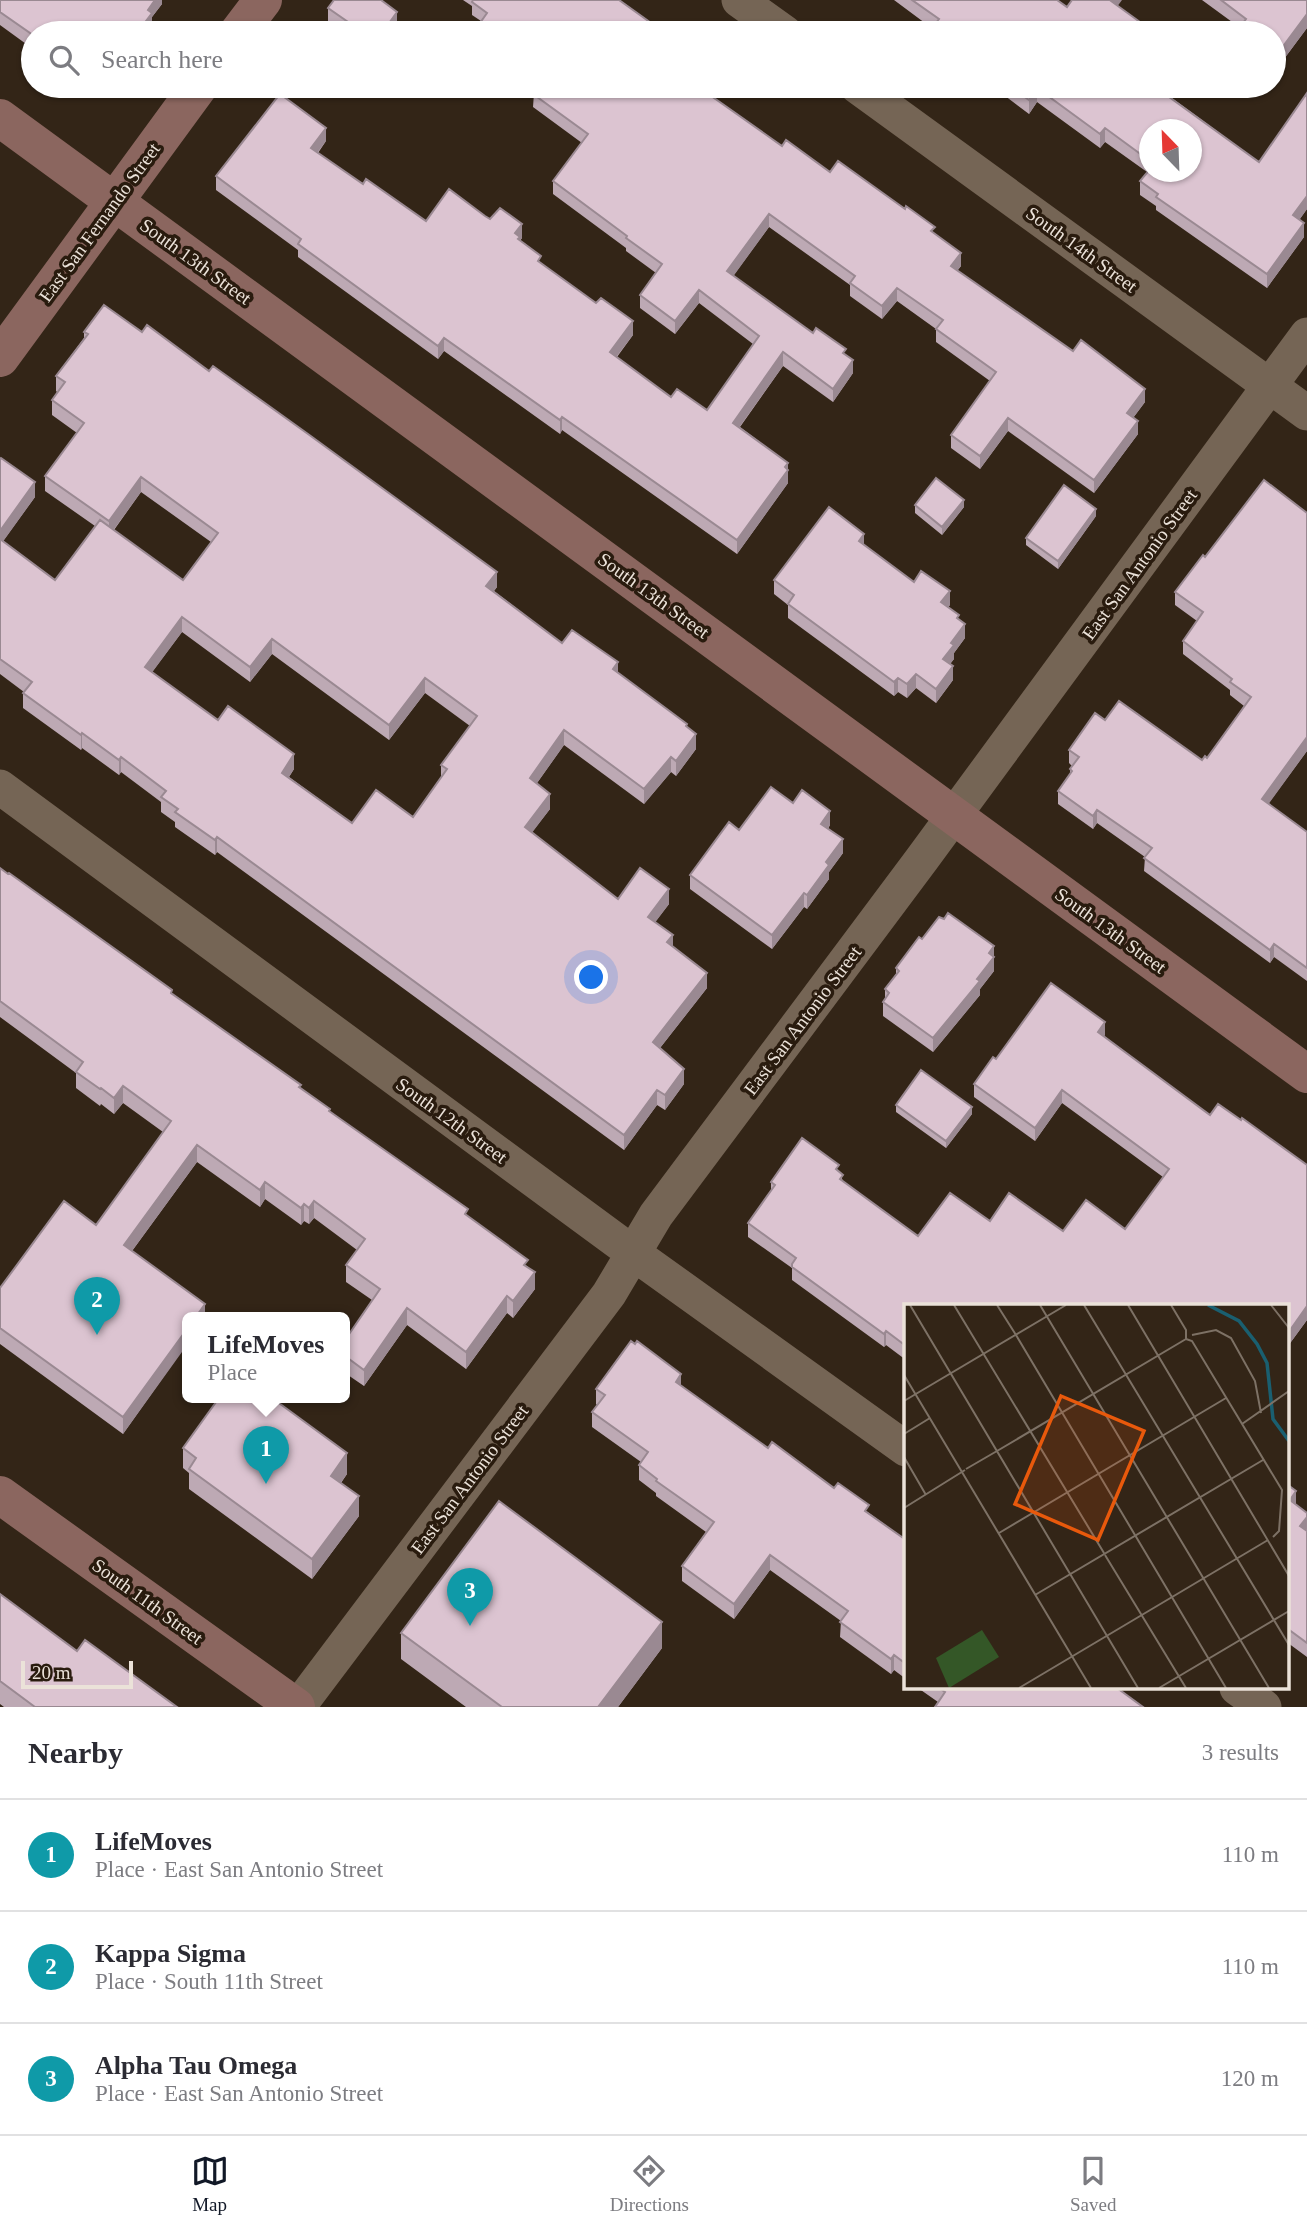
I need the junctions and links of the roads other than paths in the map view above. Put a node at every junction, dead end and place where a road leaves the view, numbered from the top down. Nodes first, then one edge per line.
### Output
1 (263, 0) edge
2 (739, 0) edge
3 (247, 21) edge
4 (768, 21) edge
5 (191, 98) edge
6 (874, 98) edge
7 (0, 118) edge
8 (114, 201) junction
9 (1307, 335) edge
10 (0, 358) edge
11 (1270, 385) junction
12 (1307, 413) edge
13 (0, 787) edge
14 (954, 815) junction
15 (1307, 1074) edge
16 (633, 1253) junction
17 (904, 1448) edge
18 (0, 1495) edge
19 (1238, 1689) edge
20 (297, 1707) edge
21 (1264, 1707) edge

1 - 3 street
2 - 4 street
5 - 8 street, East San Fernando Street
6 - 11 street, South 14th Street
7 - 8 street, South 13th Street
8 - 10 street, East San Fernando Street
8 - 14 street, South 13th Street
9 - 11 street, East San Antonio Street
11 - 12 street, South 14th Street
11 - 14 street, East San Antonio Street
13 - 16 street, South 12th Street
14 - 15 street, South 13th Street
14 - 16 street, East San Antonio Street
16 - 17 street, South 12th Street
16 - 20 street, East San Antonio Street
18 - 20 street, South 11th Street
19 - 21 street

